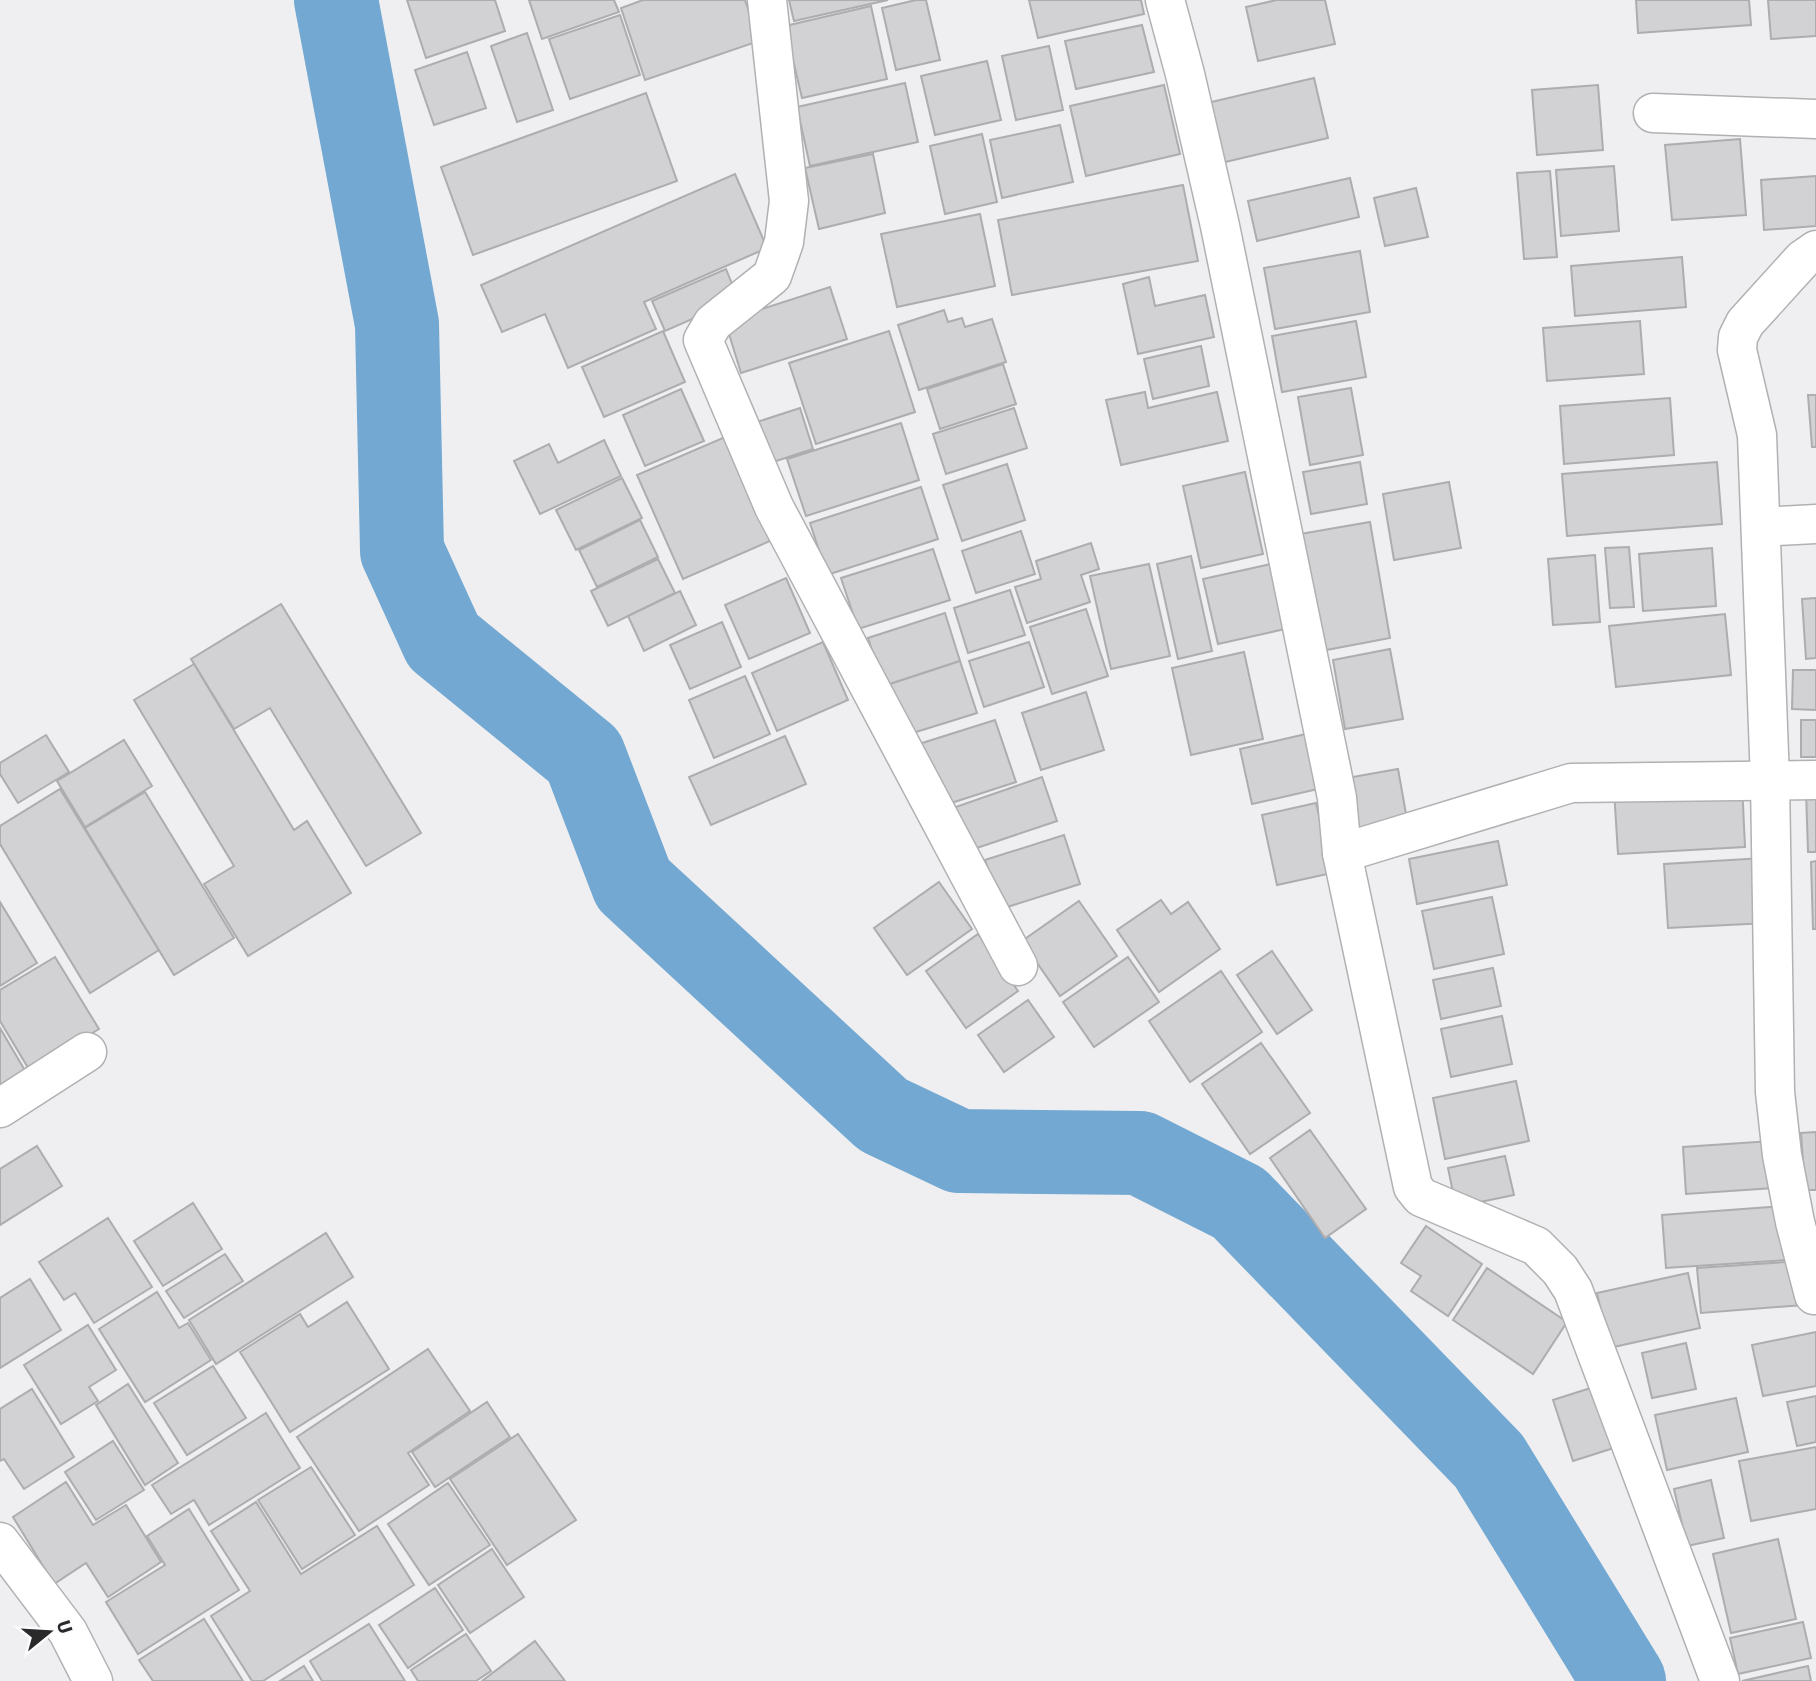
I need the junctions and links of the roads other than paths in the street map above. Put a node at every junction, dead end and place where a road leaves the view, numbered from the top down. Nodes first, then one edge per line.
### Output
1 (767, 0) edge
2 (1166, 0) edge
3 (1653, 113) dead end
4 (1816, 119) edge
5 (1816, 250) edge
6 (1816, 524) edge
7 (1760, 527) junction
8 (1770, 780) junction
9 (1816, 780) edge
10 (1342, 853) junction
11 (1018, 967) dead end
12 (87, 1052) dead end
13 (0, 1108) edge
14 (1806, 1218) edge
15 (1814, 1295) edge
16 (0, 1542) edge
17 (93, 1681) edge
18 (1720, 1681) edge

1 - 11 street
2 - 10 street
3 - 4 street
5 - 7 street
6 - 7 street
7 - 8 street
8 - 9 street
8 - 10 street
8 - 14 street
10 - 18 street
12 - 13 street
14 - 15 street
16 - 17 street

